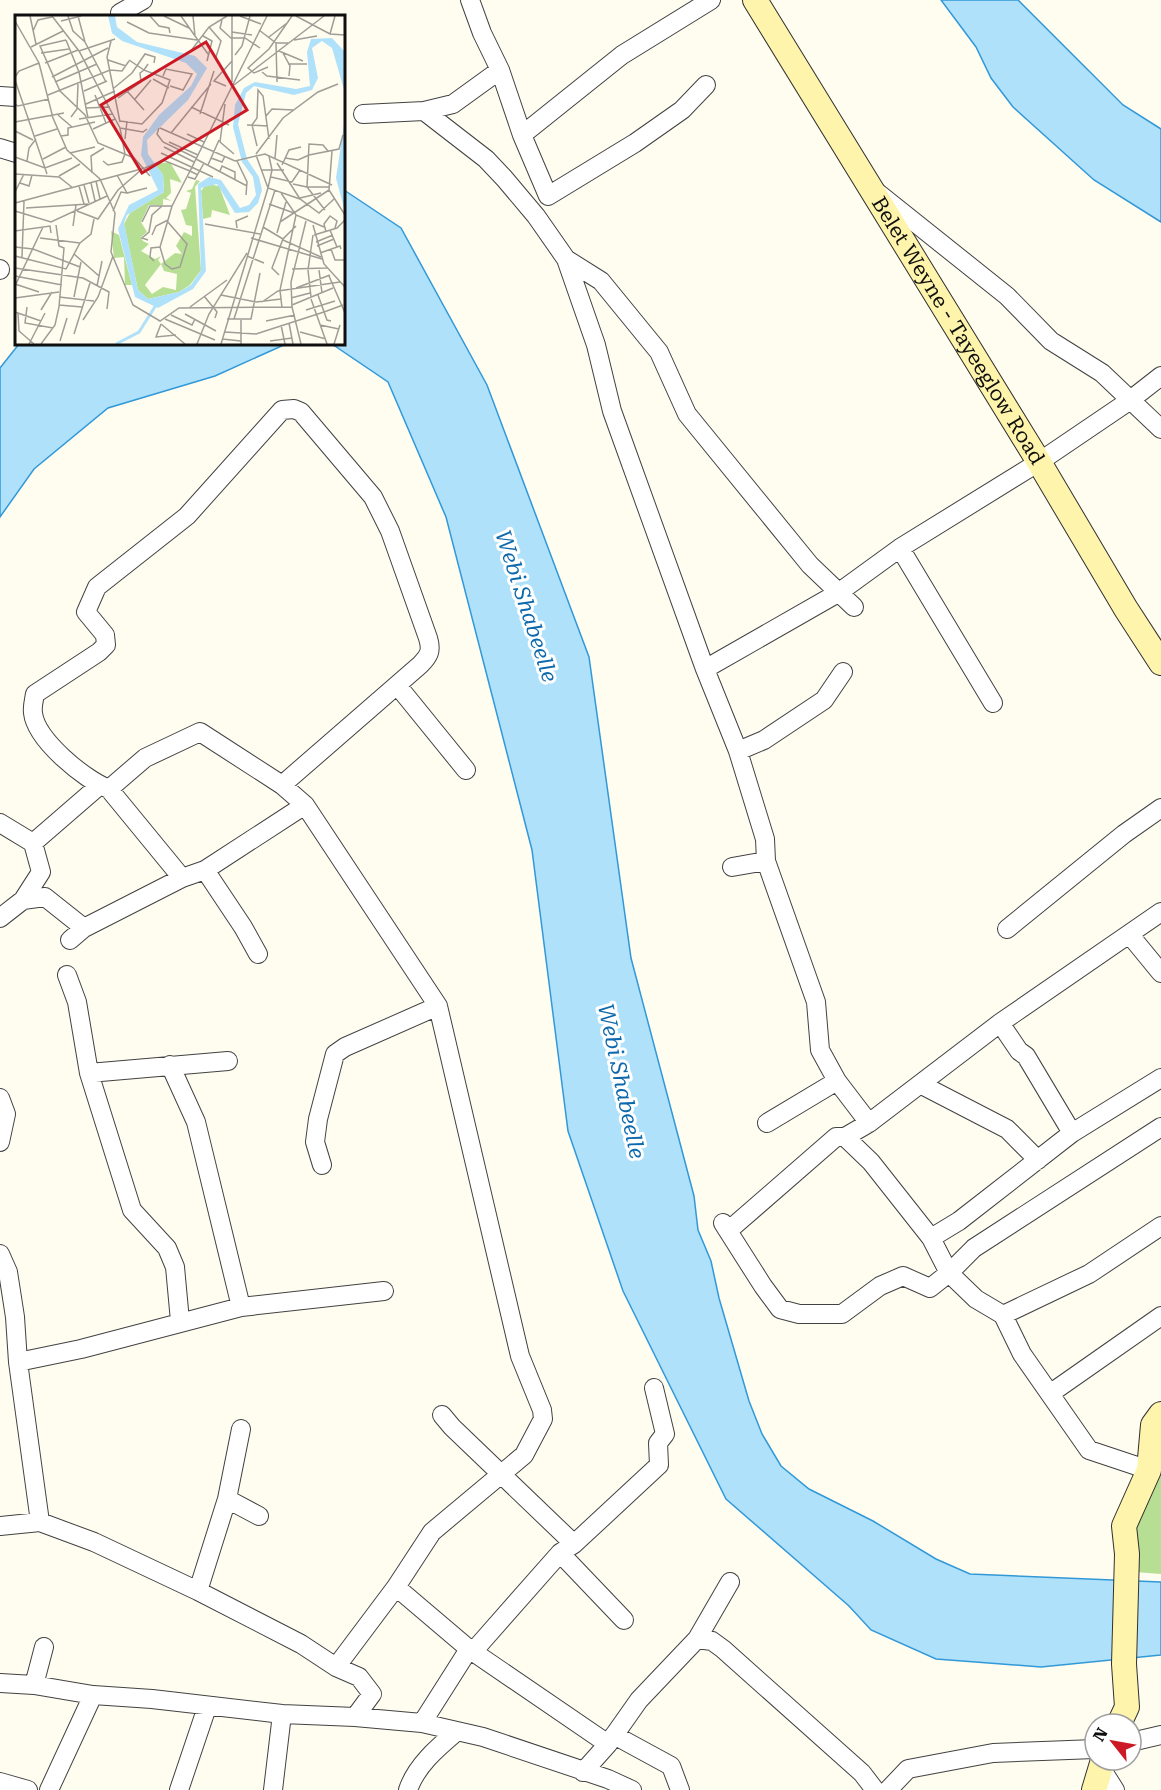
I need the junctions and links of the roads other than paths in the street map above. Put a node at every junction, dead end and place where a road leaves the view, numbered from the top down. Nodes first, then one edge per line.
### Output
1 (143, 0) edge
2 (470, 0) edge
3 (711, 0) edge
4 (755, 0) edge
5 (119, 10) edge
6 (500, 70) junction
7 (706, 85) dead end
8 (0, 96) edge
9 (15, 97) edge
10 (424, 111) junction
11 (363, 114) dead end
12 (522, 135) junction
13 (0, 148) edge
14 (15, 153) edge
15 (867, 184) junction
16 (566, 259) junction
17 (1161, 376) edge
18 (1129, 401) junction
19 (1161, 429) edge
20 (1039, 462) junction
21 (900, 548) junction
22 (838, 593) junction
23 (854, 607) dead end
24 (1161, 663) edge
25 (705, 669) junction
26 (843, 672) dead end
27 (397, 685) junction
28 (993, 703) dead end
29 (738, 751) junction
30 (466, 770) dead end
31 (282, 785) junction
32 (104, 787) junction
33 (305, 805) junction
34 (1161, 808) edge
35 (0, 823) edge
36 (33, 843) junction
37 (766, 861) junction
38 (732, 867) dead end
39 (205, 870) junction
40 (182, 878) junction
41 (23, 900) junction
42 (1161, 912) edge
43 (0, 918) edge
44 (1007, 929) dead end
45 (1129, 934) junction
46 (258, 954) dead end
47 (1161, 973) edge
48 (67, 975) dead end
49 (438, 1006) junction
50 (1000, 1023) junction
51 (228, 1061) dead end
52 (171, 1065) junction
53 (89, 1073) junction
54 (1161, 1078) edge
55 (837, 1081) junction
56 (920, 1084) junction
57 (0, 1098) edge
58 (767, 1123) dead end
59 (868, 1123) junction
60 (1161, 1127) edge
61 (1072, 1133) junction
62 (845, 1137) junction
63 (0, 1142) edge
64 (1038, 1160) junction
65 (322, 1165) dead end
66 (1161, 1226) edge
67 (931, 1238) junction
68 (0, 1254) edge
69 (950, 1274) junction
70 (384, 1291) dead end
71 (242, 1307) junction
72 (1003, 1315) junction
73 (1161, 1316) edge
74 (180, 1321) junction
75 (18, 1362) junction
76 (654, 1388) dead end
77 (1051, 1393) junction
78 (1161, 1414) edge
79 (442, 1415) dead end
80 (241, 1429) dead end
81 (1149, 1470) junction
82 (502, 1474) junction
83 (227, 1499) junction
84 (259, 1516) dead end
85 (40, 1522) junction
86 (0, 1526) edge
87 (567, 1548) junction
88 (730, 1582) dead end
89 (396, 1587) junction
90 (198, 1591) junction
91 (624, 1620) dead end
92 (697, 1639) junction
93 (44, 1647) dead end
94 (468, 1649) junction
95 (336, 1667) junction
96 (0, 1683) edge
97 (34, 1685) junction
98 (93, 1695) junction
99 (207, 1707) junction
100 (1125, 1712) edge
101 (282, 1714) junction
102 (355, 1718) junction
103 (422, 1724) junction
104 (456, 1732) junction
105 (1161, 1735) edge
106 (1143, 1739) edge
107 (611, 1740) junction
108 (1083, 1765) edge
109 (583, 1772) junction
110 (1102, 1772) edge
111 (0, 1782) edge
112 (28, 1790) edge
113 (49, 1790) edge
114 (179, 1790) edge
115 (273, 1790) edge
116 (408, 1790) edge
117 (632, 1790) edge
118 (680, 1790) edge
119 (875, 1790) edge
120 (888, 1790) edge
121 (1115, 1790) edge

1 - 5 street
2 - 6 street
3 - 12 street
4 - 15 main road, Belet Weyne - Tayeeglow Road
6 - 10 street
6 - 12 street
7 - 12 street
8 - 9 street
10 - 11 street
10 - 16 street
13 - 14 street
15 - 18 street
15 - 20 main road, Belet Weyne - Tayeeglow Road
16 - 22 street
16 - 25 street
17 - 18 street
18 - 19 street
18 - 20 street
20 - 21 street
20 - 24 main road, Belet Weyne - Tayeeglow Road
21 - 22 street
21 - 28 street
22 - 23 street
22 - 25 street
25 - 29 street
26 - 29 street
27 - 30 street
27 - 31 street
27 - 32 street
29 - 37 street
31 - 32 street
31 - 33 street
32 - 36 street
32 - 40 street
33 - 39 street
33 - 49 street
34 - 44 street
35 - 36 street
36 - 41 street
37 - 38 street
37 - 55 street
39 - 40 street
39 - 46 street
40 - 41 street
41 - 43 street
42 - 45 street
45 - 47 street
45 - 50 street
48 - 53 street
49 - 65 street
49 - 82 street
50 - 56 street
50 - 61 street
51 - 52 street
52 - 53 street
52 - 71 street
53 - 74 street
54 - 61 street
55 - 58 street
55 - 59 street
56 - 59 street
56 - 64 street
57 - 63 street
59 - 62 street
60 - 69 street
61 - 64 street
62 - 67 street
62 - 69 street
64 - 67 street
66 - 72 street
67 - 69 street
68 - 75 street
69 - 72 street
70 - 71 street
71 - 74 street
72 - 77 street
73 - 77 street
74 - 75 street
75 - 85 street
76 - 87 street
77 - 81 street
78 - 81 main road
79 - 82 street
80 - 83 street
81 - 100 main road
82 - 87 street
82 - 89 street
83 - 84 street
83 - 90 street
85 - 86 street
85 - 90 street
87 - 91 street
87 - 94 street
88 - 92 street
89 - 94 street
89 - 95 street
90 - 95 street
92 - 107 street
92 - 119 street
93 - 97 street
94 - 103 street
94 - 107 street
95 - 102 street
96 - 97 street
97 - 98 street
98 - 99 street
98 - 113 street
99 - 101 street
99 - 114 street
101 - 102 street
101 - 115 street
102 - 103 street
103 - 104 street
104 - 109 street
104 - 116 street
105 - 106 street
107 - 109 street
107 - 118 street
108 - 120 street
109 - 117 street
110 - 121 street
111 - 112 street

